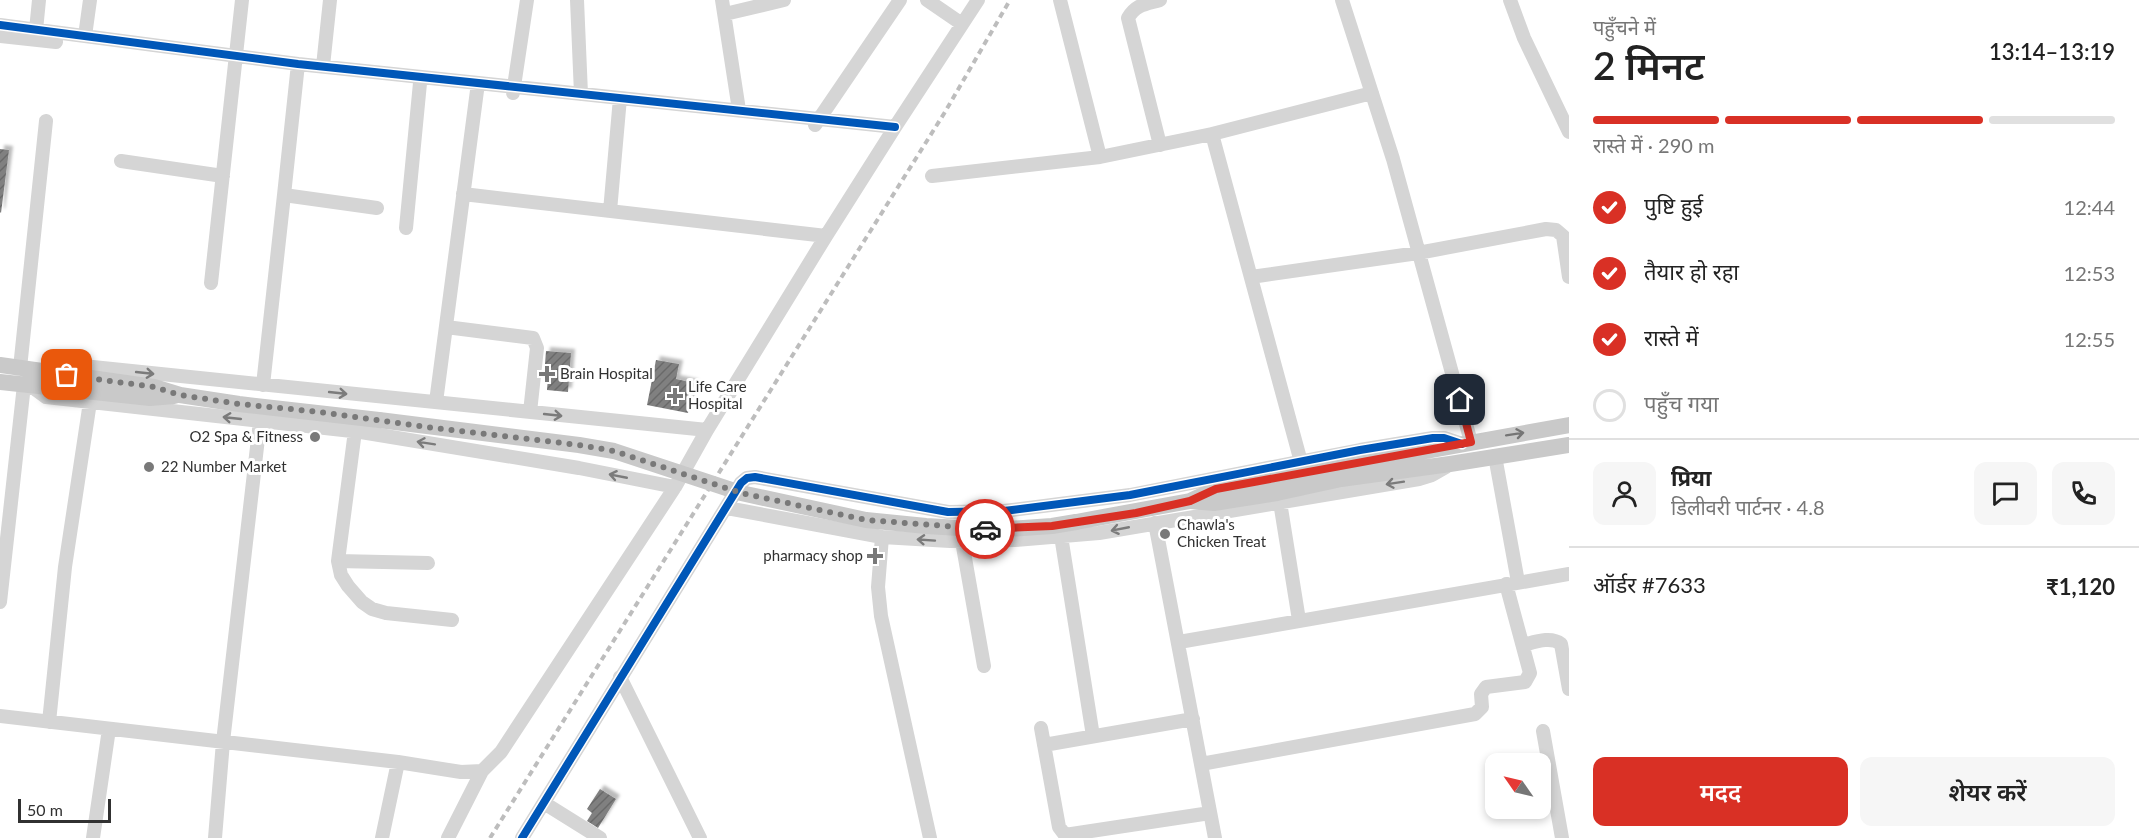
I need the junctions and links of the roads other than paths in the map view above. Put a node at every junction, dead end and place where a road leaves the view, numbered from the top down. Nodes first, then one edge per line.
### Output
1 (39, 0) edge
2 (90, 0) edge
3 (242, 0) edge
4 (330, 0) edge
5 (527, 0) edge
6 (577, 0) edge
7 (722, 0) edge
8 (784, 0) edge
9 (900, 0) edge
10 (927, 0) edge
11 (978, 0) edge
12 (1060, 0) edge
13 (1160, 0) edge
14 (1342, 0) edge
15 (1510, 0) edge
16 (725, 14) junction
17 (962, 24) junction
18 (0, 25) edge
19 (36, 30) junction
20 (0, 36) edge
21 (84, 36) junction
22 (235, 59) junction
23 (323, 66) junction
24 (298, 68) junction
25 (420, 83) junction
26 (478, 86) junction
27 (514, 90) junction
28 (1372, 93) junction
29 (581, 94) junction
30 (620, 101) junction
31 (740, 110) junction
32 (46, 121) dead end
33 (816, 122) junction
34 (893, 130) junction
35 (1569, 132) edge
36 (1212, 134) junction
37 (1160, 145) junction
38 (1100, 157) junction
39 (121, 161) dead end
40 (223, 176) junction
41 (932, 176) dead end
42 (463, 194) junction
43 (284, 195) junction
44 (377, 208) dead end
45 (610, 211) junction
46 (406, 228) dead end
47 (826, 236) junction
48 (1418, 253) junction
49 (1251, 277) junction
50 (1569, 277) edge
51 (211, 283) dead end
52 (446, 327) junction
53 (0, 365) edge
54 (45, 372) junction
55 (25, 380) junction
56 (0, 382) edge
57 (263, 385) junction
58 (180, 395) junction
59 (90, 402) junction
60 (436, 402) junction
61 (530, 412) junction
62 (260, 421) junction
63 (1569, 425) edge
64 (706, 430) junction
65 (355, 431) junction
66 (1467, 443) junction
67 (1569, 445) edge
68 (1495, 456) junction
69 (1301, 462) junction
70 (1450, 464) junction
71 (675, 487) junction
72 (1190, 501) junction
73 (1280, 502) junction
74 (727, 508) junction
75 (1155, 523) junction
76 (1061, 536) junction
77 (882, 537) junction
78 (962, 541) junction
79 (338, 561) junction
80 (428, 563) dead end
81 (1569, 574) edge
82 (1512, 583) junction
83 (0, 602) edge
84 (452, 620) dead end
85 (1299, 620) junction
86 (1179, 642) junction
87 (1523, 645) junction
88 (984, 666) dead end
89 (620, 677) junction
90 (1569, 689) edge
91 (0, 716) edge
92 (1193, 719) junction
93 (48, 722) junction
94 (1041, 728) dead end
95 (109, 729) junction
96 (1543, 730) dead end
97 (1093, 736) junction
98 (224, 742) junction
99 (1044, 745) junction
100 (398, 762) junction
101 (1201, 764) junction
102 (482, 771) junction
103 (543, 803) junction
104 (1210, 813) junction
105 (93, 838) edge
106 (215, 838) edge
107 (382, 838) edge
108 (448, 838) edge
109 (522, 838) edge
110 (600, 838) edge
111 (699, 838) edge
112 (930, 838) edge
113 (1215, 838) edge
114 (1562, 838) edge

1 - 19 street
2 - 21 street
3 - 22 street
4 - 23 street
5 - 27 street
6 - 29 street
7 - 16 street
8 - 16 street
9 - 33 street
10 - 17 street
11 - 17 street
12 - 38 street
13 - 37 street
14 - 28 street
15 - 35 street
16 - 31 street
17 - 34 street
18 - 19 street
19 - 21 street
20 - 22 street
21 - 22 street
22 - 24 street
22 - 40 street
23 - 24 street
23 - 26 street
24 - 25 street
24 - 43 street
25 - 26 street
25 - 46 street
26 - 27 street
26 - 42 street
27 - 29 street
27 - 30 street
28 - 36 street
28 - 48 street
29 - 30 street
30 - 31 street
30 - 33 street
30 - 45 street
31 - 33 street
32 - 55 street
33 - 34 street
34 - 47 street
36 - 37 street
36 - 49 street
37 - 38 street
38 - 41 street
39 - 40 street
40 - 51 street
42 - 45 street
42 - 52 street
43 - 44 street
43 - 57 street
45 - 47 street
47 - 64 street
48 - 49 street
48 - 50 street
48 - 66 street
49 - 69 street
52 - 60 street
52 - 61 street
53 - 55 main road
54 - 55 main road
54 -> 57 street
54 - 58 main road
55 - 56 main road
55 - 58 main road
55 - 59 street
55 - 83 street
57 -> 60 street
58 - 72 main road, bridge
62 -> 59 street
59 - 93 street
60 - 61 street
61 -> 64 street
62 - 65 street
62 - 98 street
66 -> 63 main road
64 - 71 street
71 -> 65 street
65 - 79 street
66 - 69 street
66 - 72 main road
67 - 68 main road
68 - 70 main road
68 - 82 street
69 - 74 street
70 - 72 main road
70 -> 73 street
71 - 102 street
73 - 75 street
73 - 85 street
74 - 77 street
74 - 89 street
75 -> 76 street
75 - 86 street
76 - 78 street
76 - 97 street
78 -> 77 street
77 - 112 street
78 - 88 street
79 - 80 street
79 - 84 street
81 - 82 street
82 - 85 street
82 - 87 street
85 - 86 street
86 - 92 street
87 - 90 street
87 - 101 street
89 - 103 street
89 - 111 street
91 - 93 street
92 - 97 street
92 - 101 street
93 - 95 street
94 - 99 street
95 - 98 street
95 - 105 street
96 - 114 street
97 - 99 street
98 - 100 street
98 - 106 street
99 - 104 street
100 - 102 street
100 - 107 street
101 - 104 street
102 - 108 street
103 - 109 street
103 - 110 street
104 - 113 street

